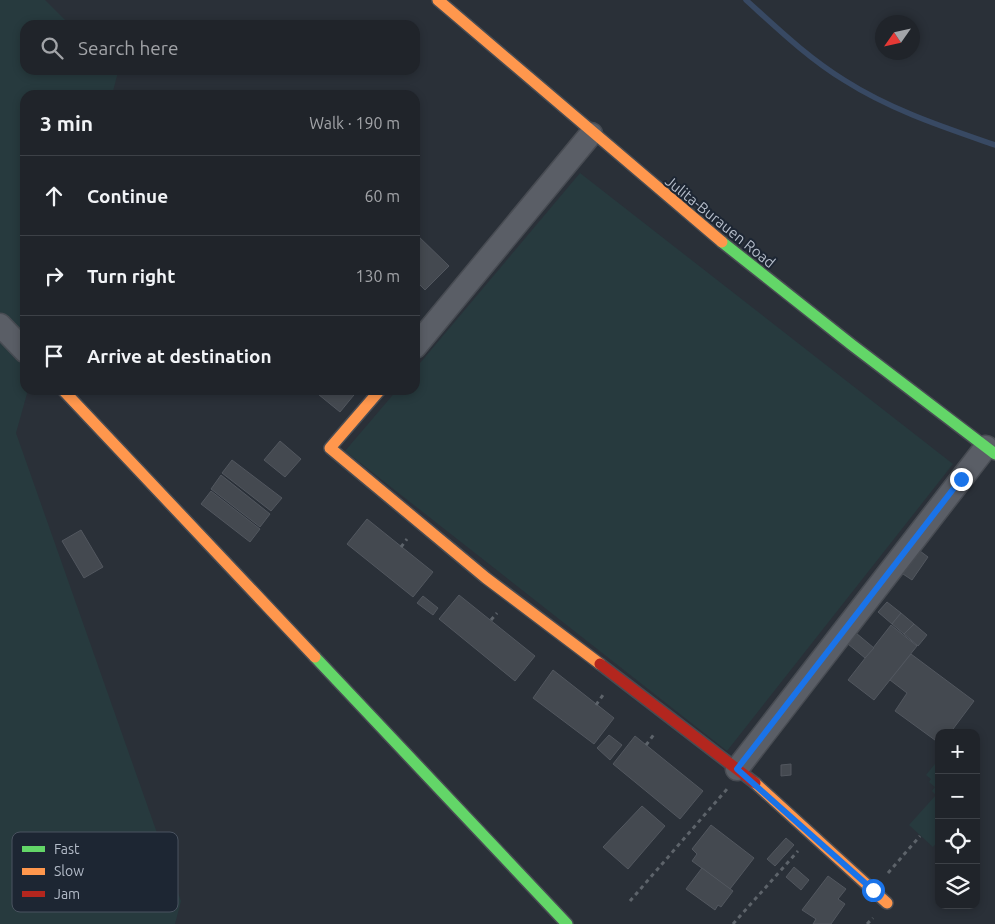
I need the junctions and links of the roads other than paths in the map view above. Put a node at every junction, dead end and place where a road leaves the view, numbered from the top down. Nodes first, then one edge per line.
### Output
1 (438, 0) edge
2 (591, 134) junction
3 (0, 325) edge
4 (420, 341) edge
5 (20, 346) edge
6 (68, 395) edge
7 (376, 395) edge
8 (990, 451) edge
9 (739, 770) junction
10 (887, 903) dead end
11 (567, 924) edge

1 - 2 street, Julita-Burauen Road
2 - 4 street
2 - 8 street, Julita-Burauen Road
3 - 5 street
6 - 11 street
7 - 9 street
8 - 9 street
9 - 10 street

